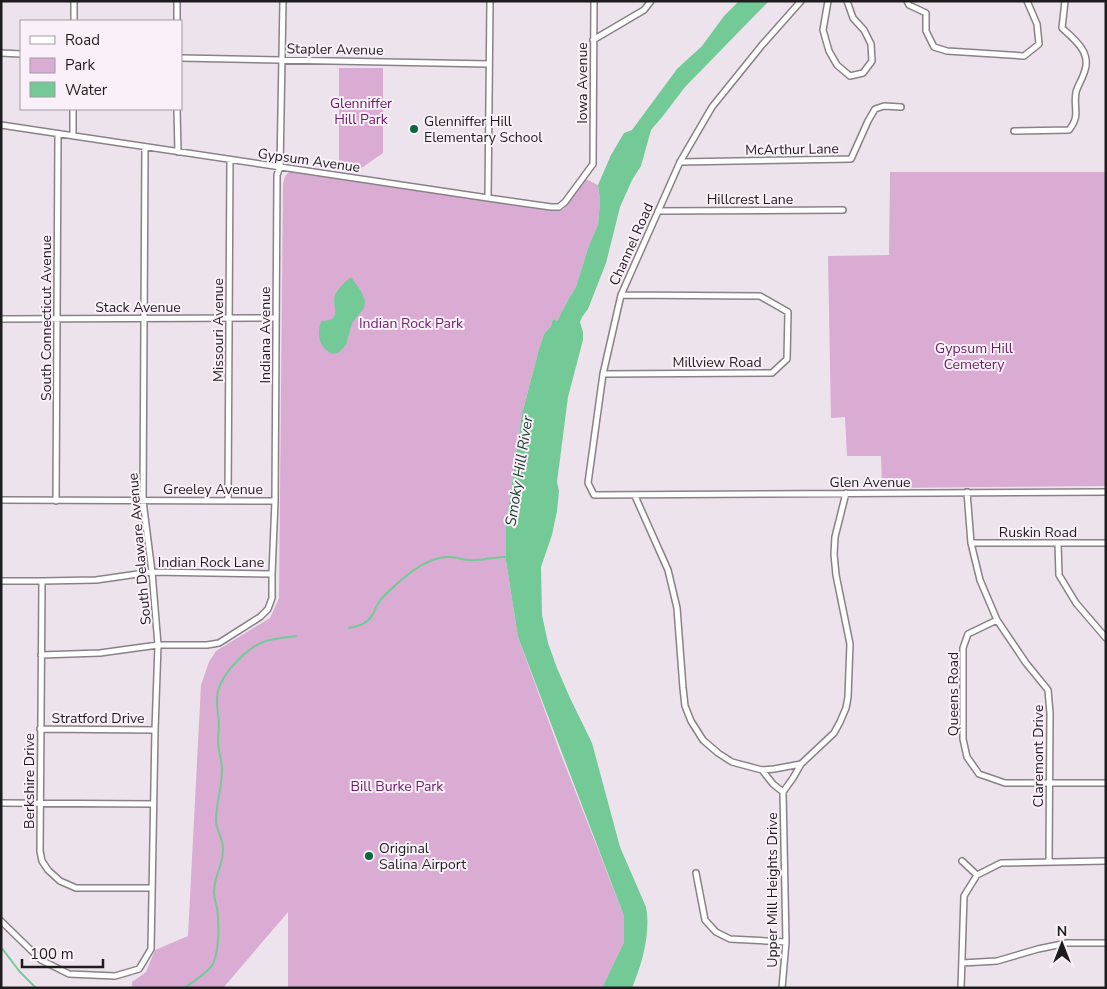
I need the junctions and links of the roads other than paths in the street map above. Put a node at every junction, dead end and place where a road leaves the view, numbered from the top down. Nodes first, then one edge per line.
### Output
1 (74, 1) edge
2 (177, 1) edge
3 (283, 1) edge
4 (490, 1) edge
5 (594, 1) edge
6 (651, 1) edge
7 (801, 1) edge
8 (828, 1) edge
9 (847, 1) edge
10 (907, 1) edge
11 (1027, 1) edge
12 (1065, 1) edge
13 (74, 20) edge
14 (177, 20) edge
15 (594, 40) junction
16 (1, 53) edge
17 (20, 54) edge
18 (182, 58) edge
19 (282, 59) junction
20 (489, 64) junction
21 (902, 107) dead end
22 (73, 110) edge
23 (177, 110) edge
24 (1, 125) edge
25 (1014, 131) dead end
26 (58, 134) junction
27 (73, 136) junction
28 (145, 148) junction
29 (178, 152) junction
30 (230, 160) junction
31 (680, 162) junction
32 (592, 164) joint
33 (280, 167) junction
34 (488, 198) junction
35 (842, 210) dead end
36 (658, 211) junction
37 (621, 295) junction
38 (144, 318) junction
39 (229, 318) junction
40 (276, 318) junction
41 (1, 319) edge
42 (57, 319) junction
43 (602, 374) junction
44 (967, 492) junction
45 (1106, 492) edge
46 (846, 493) junction
47 (635, 496) junction
48 (1, 500) edge
49 (228, 500) junction
50 (56, 501) junction
51 (143, 501) junction
52 (275, 501) junction
53 (971, 543) junction
54 (1058, 543) junction
55 (1106, 543) edge
56 (152, 572) junction
57 (272, 574) junction
58 (1, 581) edge
59 (42, 581) junction
60 (997, 620) junction
61 (1106, 638) edge
62 (158, 645) junction
63 (41, 655) junction
64 (40, 729) junction
65 (155, 730) junction
66 (801, 764) junction
67 (762, 770) junction
68 (1106, 782) edge
69 (1049, 784) junction
70 (783, 792) junction
71 (1, 802) edge
72 (40, 804) junction
73 (153, 804) junction
74 (962, 861) dead end
75 (1049, 861) junction
76 (1106, 861) edge
77 (696, 873) dead end
78 (976, 874) junction
79 (152, 888) junction
80 (1, 921) edge
81 (786, 942) junction
82 (1106, 943) edge
83 (962, 963) junction
84 (782, 988) edge
85 (961, 988) edge

1 - 13 street
2 - 14 street
3 - 19 street, Indiana Avenue
4 - 20 street
5 - 15 street, Iowa Avenue
6 - 15 street
7 - 31 street, Channel Road
8 - 9 street
10 - 11 street
12 - 25 street
15 - 32 street, Iowa Avenue
16 - 17 street
18 - 19 street, Stapler Avenue
19 - 20 street, Stapler Avenue
19 - 33 street, Indiana Avenue
20 - 34 street
21 - 31 street, McArthur Lane
22 - 27 street
23 - 29 street
24 - 26 street, Gypsum Avenue
26 - 27 street, Gypsum Avenue
26 - 42 street, South Connecticut Avenue
27 - 28 street, Gypsum Avenue
28 - 29 street, Gypsum Avenue
28 - 38 street, South Delaware Avenue
29 - 30 street, Gypsum Avenue
30 - 33 street, Gypsum Avenue
30 - 39 street, Missouri Avenue
31 - 36 street, Channel Road
32 - 34 street, Gypsum Avenue
33 - 34 street, Gypsum Avenue
33 - 40 street, Indiana Avenue
35 - 36 street, Hillcrest Lane
36 - 37 street, Channel Road
37 - 43 street, Channel Road
37 - 43 street, Millview Road
38 - 39 street, Stack Avenue
38 - 42 street, Stack Avenue
38 - 51 street, South Delaware Avenue
39 - 40 street, Stack Avenue
39 - 49 street, Missouri Avenue
40 - 52 street, Indiana Avenue
41 - 42 street, Stack Avenue
42 - 50 street, South Connecticut Avenue
43 - 47 street, Channel Road
44 - 45 street, Glen Avenue
44 - 46 street, Glen Avenue
44 - 53 street, Claremont Drive
46 - 47 street, Glen Avenue
46 - 66 street, Upper Mill Heights Drive
47 - 67 street
48 - 50 street, Greeley Avenue
49 - 51 street, Greeley Avenue
49 - 52 street, Greeley Avenue
50 - 51 street, Greeley Avenue
51 - 56 street, South Delaware Avenue
52 - 57 street, Indiana Avenue
53 - 54 street, Ruskin Road
53 - 60 street, Claremont Drive
54 - 55 street, Ruskin Road
54 - 61 street
56 - 57 street, Indian Rock Lane
56 - 59 street, Indian Rock Lane
56 - 62 street, South Delaware Avenue
57 - 62 street, Indiana Avenue
58 - 59 street, Indian Rock Lane
59 - 63 street, Berkshire Drive
60 - 69 street, Claremont Drive
60 - 69 street, Queens Road
62 - 63 street
62 - 65 street, South Delaware Avenue
63 - 64 street, Berkshire Drive
64 - 65 street, Stratford Drive
64 - 72 street, Berkshire Drive
65 - 73 street, South Delaware Avenue
66 - 67 street
66 - 70 street, Upper Mill Heights Drive
67 - 70 street, Upper Mill Heights Drive
68 - 69 street, Queens Road
69 - 75 street, Claremont Drive
70 - 81 street, Upper Mill Heights Drive
71 - 72 street
72 - 73 street
72 - 79 street, Berkshire Drive
73 - 79 street, South Delaware Avenue
74 - 78 street
75 - 76 street
75 - 78 street
77 - 81 street
78 - 83 street
79 - 80 street, South Delaware Avenue
81 - 84 street, Upper Mill Heights Drive
82 - 83 street
83 - 85 street

